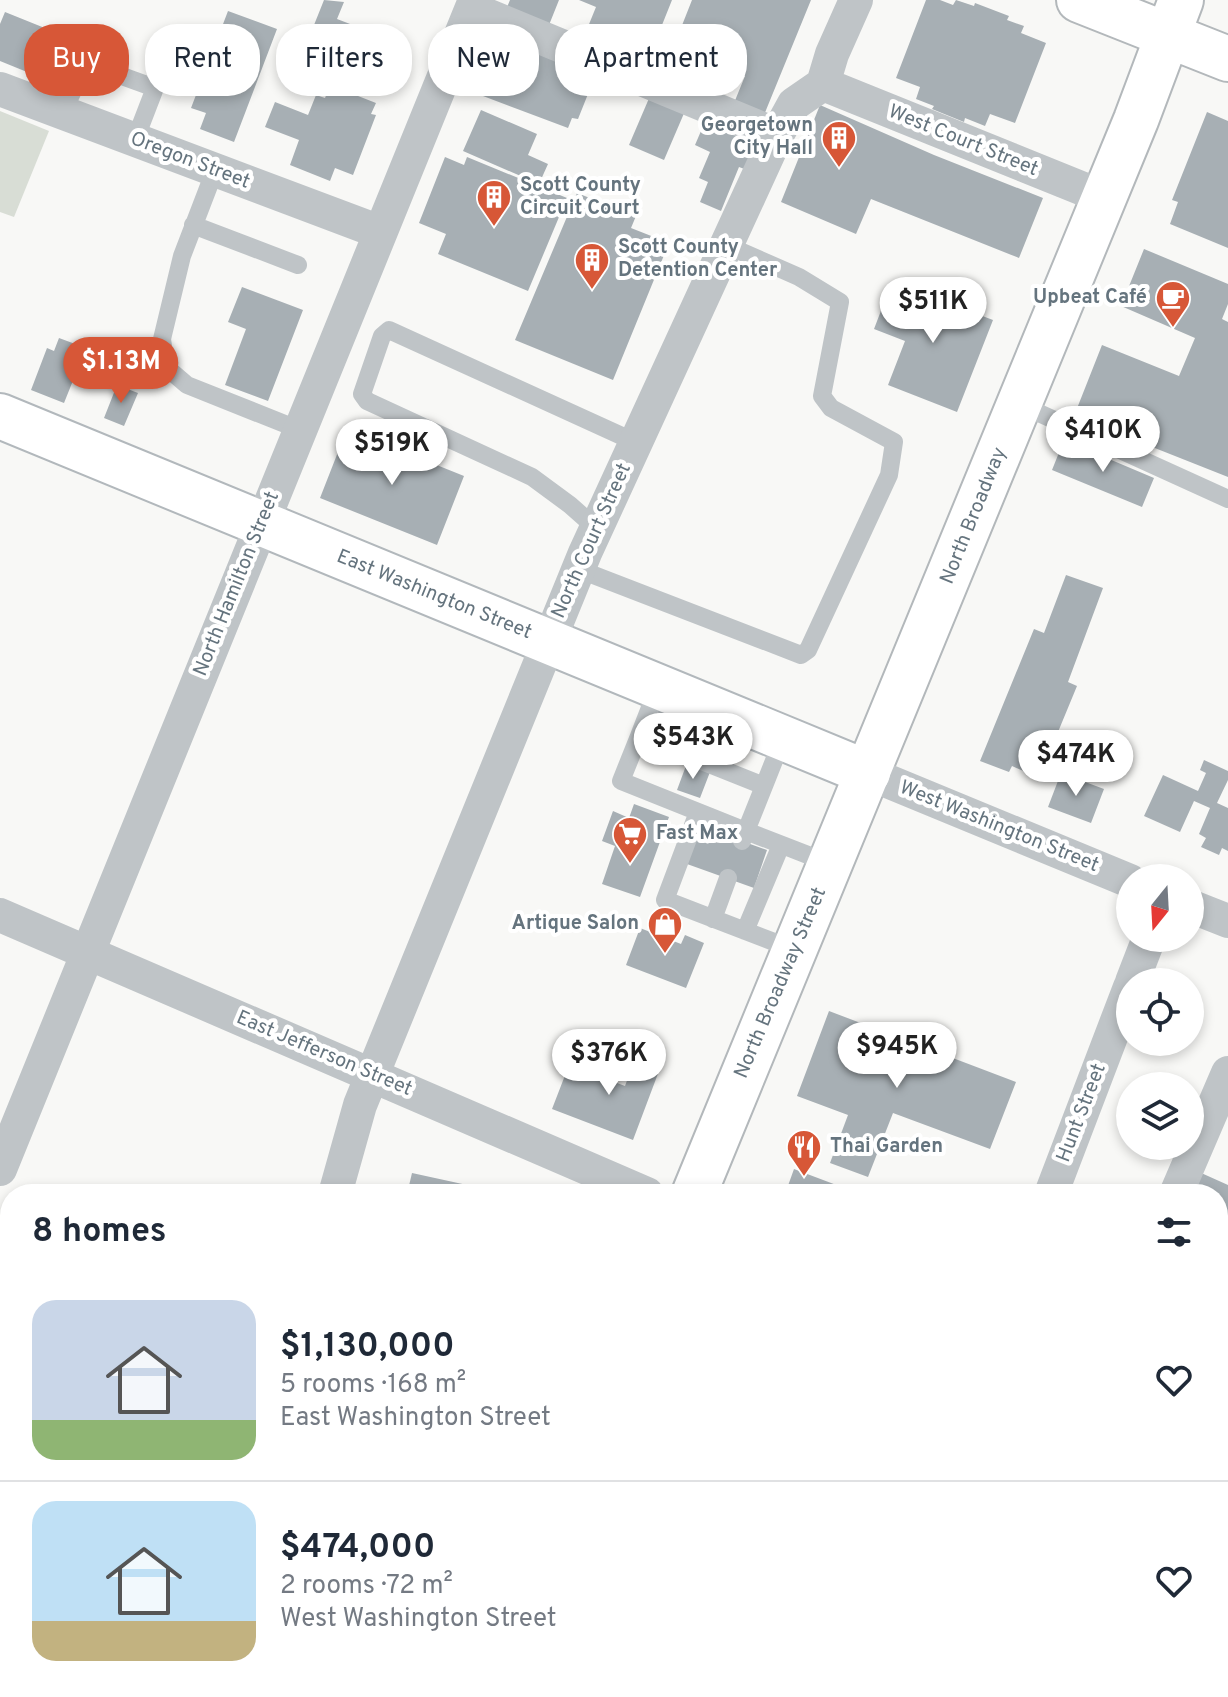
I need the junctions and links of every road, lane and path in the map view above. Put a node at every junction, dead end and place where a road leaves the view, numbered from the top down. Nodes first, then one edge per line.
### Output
1 (856, 0) edge
2 (1079, 0) edge
3 (473, 4) edge
4 (1174, 17) edge
5 (1228, 59) edge
6 (823, 84) junction
7 (0, 89) edge
8 (63, 112) junction
9 (777, 135) junction
10 (135, 140) junction
11 (215, 170) junction
12 (1103, 197) junction
13 (193, 225) junction
14 (380, 232) junction
15 (726, 245) junction
16 (298, 265) dead end
17 (1019, 404) junction
18 (0, 416) edge
19 (300, 430) junction
20 (635, 442) junction
21 (1228, 499) edge
22 (262, 524) junction
23 (596, 528) junction
24 (578, 569) junction
25 (548, 642) junction
26 (658, 687) junction
27 (639, 736) junction
28 (783, 738) junction
29 (868, 773) junction
30 (764, 786) junction
31 (698, 812) junction
32 (744, 836) junction
33 (781, 845) junction
34 (831, 864) junction
35 (1116, 875) edge
36 (728, 878) dead end
37 (1204, 912) edge
38 (0, 915) edge
39 (713, 919) junction
40 (1228, 921) edge
41 (745, 931) junction
42 (795, 950) junction
43 (88, 953) junction
44 (1116, 1024) edge
45 (1228, 1073) edge
46 (372, 1075) junction
47 (0, 1169) edge
48 (338, 1184) edge
49 (624, 1184) edge
50 (698, 1184) edge
51 (1055, 1184) edge
52 (1180, 1184) edge

1 - 6 street
2 - 4 main road
3 - 9 street
3 - 14 street, North Hamilton Street
4 - 5 main road
4 - 12 main road, North Broadway
6 - 9 street, North Court Street
6 - 12 street, West Court Street
7 - 8 street, Oregon Street
8 - 10 street, Oregon Street
8 - 10 lane
9 - 15 street, North Court Street
10 - 11 street, Oregon Street
11 - 13 lane
11 - 14 street, Oregon Street
12 - 17 main road, North Broadway
13 - 16 lane
13 - 19 lane
14 - 19 street, North Hamilton Street
15 - 20 street, North Court Street
15 - 24 lane
17 - 21 lane
17 - 29 main road, North Broadway
18 - 22 main road, East Washington Street
19 - 22 street, North Hamilton Street
20 - 23 street, North Court Street
20 - 23 lane
22 - 25 main road, East Washington Street
22 - 43 street, North Hamilton Street
23 - 24 street, North Court Street
24 - 25 street, North Court Street
25 - 26 main road, East Washington Street
25 - 46 street, North Court Street
26 - 27 lane
26 - 28 main road, East Washington Street
27 - 30 lane
27 - 31 lane
28 - 29 main road, East Washington Street
28 - 30 lane
29 - 34 main road, North Broadway Street
29 - 35 street, West Washington Street
30 - 32 lane
31 - 32 lane
31 - 39 lane
32 - 33 lane
33 - 34 lane
33 - 41 lane
34 - 42 main road, North Broadway Street
36 - 39 lane
37 - 40 street
38 - 43 street, East Jefferson Street
39 - 41 lane
41 - 42 lane
42 - 50 main road, North Broadway Street
43 - 46 street, East Jefferson Street
43 - 47 street, North Hamilton Street
44 - 51 street, Hunt Street
45 - 52 street
46 - 48 street, North Court Street
46 - 49 street, East Jefferson Street

